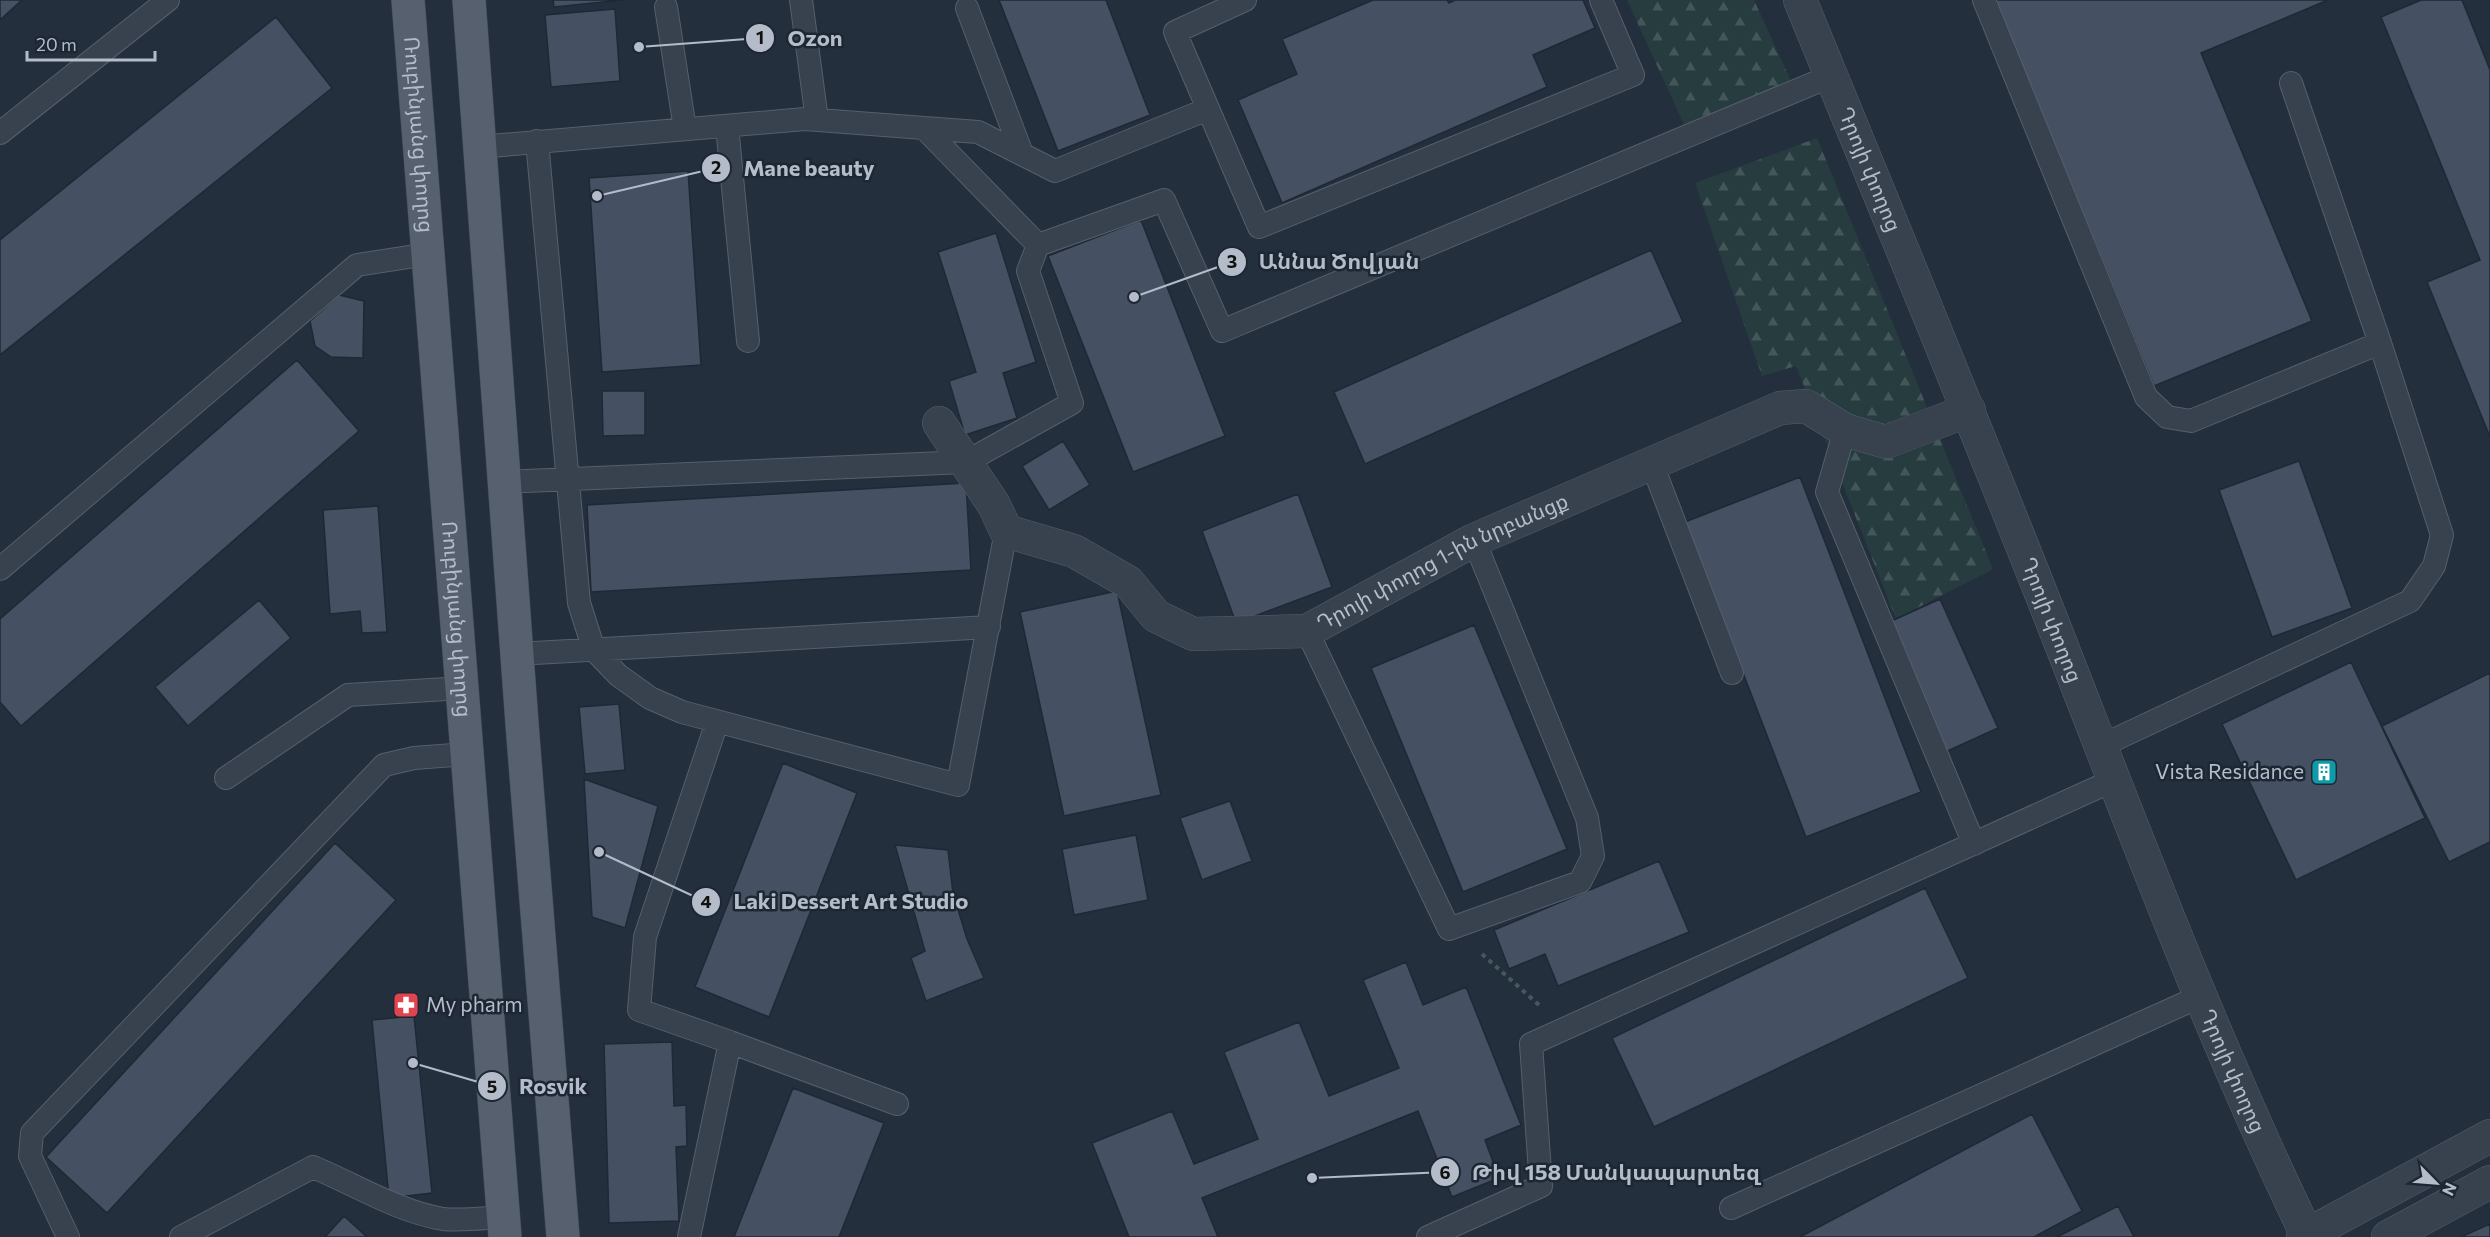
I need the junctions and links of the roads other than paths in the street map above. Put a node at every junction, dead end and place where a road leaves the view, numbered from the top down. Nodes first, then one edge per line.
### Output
1 (168, 0) edge
2 (408, 0) edge
3 (469, 0) edge
4 (801, 0) edge
5 (1245, 0) edge
6 (1601, 0) edge
7 (1800, 0) edge
8 (1984, 0) edge
9 (666, 7) dead end
10 (967, 8) dead end
11 (1831, 76) junction
12 (2291, 83) dead end
13 (1208, 109) junction
14 (816, 120) junction
15 (727, 126) junction
16 (924, 128) junction
17 (685, 129) junction
18 (0, 133) edge
19 (537, 141) junction
20 (479, 147) junction
21 (1022, 154) junction
22 (1038, 245) junction
23 (428, 254) junction
24 (748, 341) dead end
25 (2380, 343) junction
26 (1970, 410) junction
27 (939, 423) dead end
28 (1845, 430) junction
29 (966, 462) junction
30 (1652, 464) junction
31 (567, 479) junction
32 (504, 482) junction
33 (1006, 531) junction
34 (1474, 540) junction
35 (0, 569) edge
36 (989, 627) junction
37 (1307, 630) junction
38 (594, 650) junction
39 (517, 654) junction
40 (1732, 674) dead end
41 (463, 688) junction
42 (717, 722) junction
43 (2101, 746) junction
44 (467, 754) junction
45 (226, 778) dead end
46 (2114, 780) junction
47 (1974, 843) junction
48 (2201, 996) junction
49 (730, 1042) junction
50 (897, 1104) dead end
51 (2490, 1136) edge
52 (2490, 1182) edge
53 (1731, 1208) dead end
54 (505, 1227) edge
55 (2306, 1236) edge
56 (68, 1237) edge
57 (181, 1237) edge
58 (563, 1237) edge
59 (689, 1237) edge
60 (1428, 1237) edge
61 (2388, 1237) edge

1 - 18 lane
2 - 23 main road, Ռուբինյանց փողոց
3 - 20 main road
4 - 14 lane
5 - 13 lane
6 - 13 lane
7 - 11 street, Դրոյի փողոց
8 - 25 lane
9 - 17 lane
10 - 21 lane
11 - 22 lane
11 - 26 street, Դրոյի փողոց
12 - 25 lane
13 - 21 lane
14 - 15 lane
14 - 16 lane
15 - 17 lane
15 - 24 lane
16 - 21 lane
16 - 22 lane
17 - 19 lane
19 - 20 lane
19 - 31 lane
20 - 32 main road
22 - 29 lane
23 - 35 lane
23 - 41 main road, Ռուբինյանց փողոց
25 - 43 lane
26 - 28 street, Դրոյի փողոց 1-ին նրբանցք
26 - 43 street, Դրոյի փողոց
27 - 29 street
28 - 30 street, Դրոյի փողոց 1-ին նրբանցք
28 - 47 lane
29 - 31 lane
29 - 33 street
30 - 34 street, Դրոյի փողոց 1-ին նրբանցք
30 - 40 lane
31 - 32 lane
31 - 38 lane
32 - 39 main road
33 - 36 lane
33 - 37 street, Դրոյի փողոց 1-ին նրբանցք
34 - 37 street, Դրոյի փողոց 1-ին նրբանցք
34 - 37 lane
36 - 38 lane
36 - 42 lane
38 - 39 lane
38 - 42 lane
39 - 58 main road
41 - 44 main road, Ռուբինյանց փողոց
41 - 45 lane
42 - 49 lane
43 - 46 street, Դրոյի փողոց
44 - 54 main road, Ռուբինյանց փողոց
44 - 56 lane
46 - 47 lane
46 - 48 street, Դրոյի փողոց
47 - 60 lane
48 - 53 lane
48 - 55 street, Դրոյի փողոց
49 - 50 lane
49 - 59 lane
51 - 55 street
52 - 61 street
54 - 57 lane

